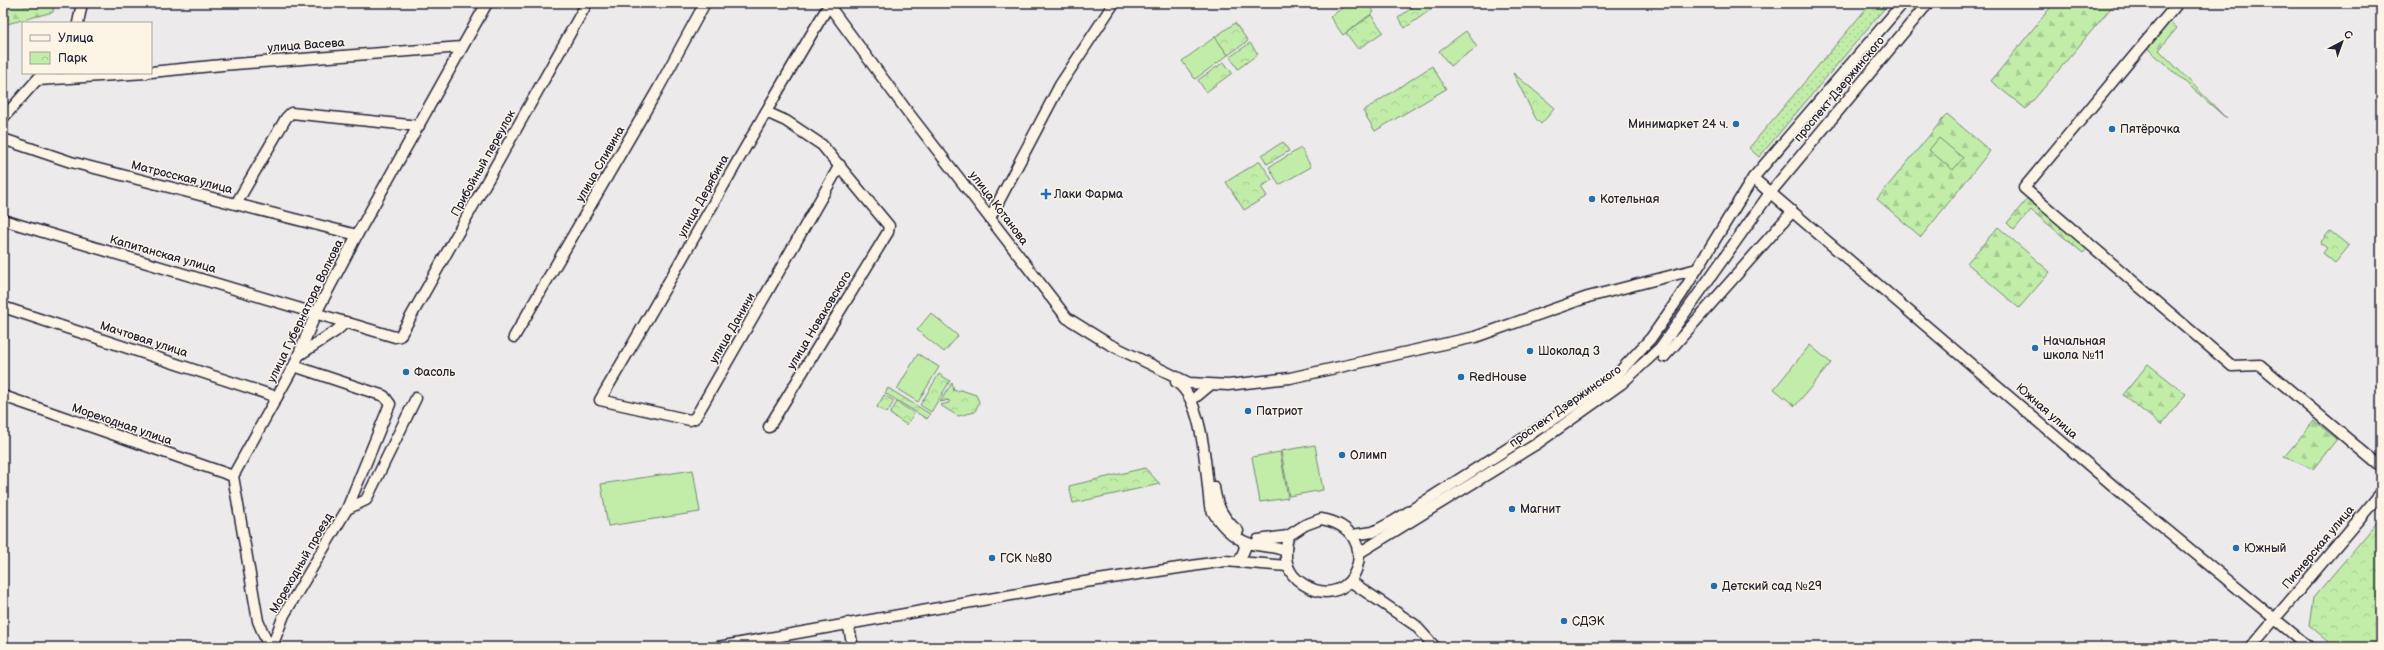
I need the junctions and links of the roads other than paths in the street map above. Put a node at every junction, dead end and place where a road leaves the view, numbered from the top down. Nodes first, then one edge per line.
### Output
1 (82, 3) edge
2 (486, 3) edge
3 (587, 3) edge
4 (704, 3) edge
5 (1114, 3) edge
6 (1904, 3) edge
7 (1928, 3) edge
8 (2178, 3) edge
9 (828, 4) edge
10 (78, 22) edge
11 (462, 47) junction
12 (152, 72) edge
13 (120, 74) edge
14 (41, 77) edge
15 (766, 112) junction
16 (3, 118) edge
17 (419, 126) junction
18 (3, 139) edge
19 (840, 166) junction
20 (1753, 178) junction
21 (1770, 193) junction
22 (236, 204) junction
23 (1792, 212) junction
24 (990, 218) junction
25 (3, 220) edge
26 (358, 235) junction
27 (1697, 269) junction
28 (1674, 275) junction
29 (1688, 283) junction
30 (3, 307) edge
31 (316, 313) junction
32 (346, 322) junction
33 (400, 336) joint
34 (514, 337) dead end
35 (1109, 344) junction
36 (298, 356) junction
37 (1664, 357) dead end
38 (294, 366) junction
39 (1188, 383) junction
40 (1209, 386) junction
41 (3, 396) edge
42 (1197, 396) junction
43 (277, 397) junction
44 (416, 398) dead end
45 (600, 400) joint
46 (769, 427) dead end
47 (2381, 467) edge
48 (233, 476) junction
49 (2381, 493) edge
50 (347, 509) junction
51 (1352, 535) junction
52 (1288, 536) junction
53 (1243, 541) junction
54 (1285, 551) junction
55 (1359, 553) junction
56 (1239, 562) junction
57 (1288, 566) junction
58 (1350, 581) junction
59 (2275, 618) junction
60 (848, 623) junction
61 (273, 646) edge
62 (718, 647) edge
63 (852, 647) edge
64 (1435, 647) edge
65 (2251, 647) edge
66 (2310, 647) edge

1 - 10 street
2 - 11 street, улица Губернатора Волкова
3 - 33 street, Прибойный переулок
4 - 34 street, улица Сливина
5 - 24 street
6 - 20 street, проспект Дзержинского
7 - 21 street, проспект Дзержинского
8 - 47 street
9 - 15 street, улица Дерябина
9 - 24 street, улица Котанова
11 - 12 street, улица Васева
11 - 17 street, улица Губернатора Волкова
13 - 14 street
14 - 16 street
15 - 19 street
15 - 45 street, улица Дерябина
17 - 22 street
17 - 26 street, улица Губернатора Волкова
18 - 22 street, Матросская улица
19 - 45 street, улица Данини
19 - 46 street, улица Новаковского
20 - 21 street
20 - 27 street, проспект Дзержинского
21 - 23 street, Южная улица
21 - 55 street, проспект Дзержинского
22 - 26 street, Матросская улица
23 - 37 street
23 - 59 street, Южная улица
24 - 35 street, улица Котанова
25 - 31 street, Капитанская улица
26 - 31 street, улица Губернатора Волкова
27 - 28 street
27 - 29 street, проспект Дзержинского
28 - 29 street
28 - 40 street
29 - 51 street, проспект Дзержинского
30 - 43 street, Мачтовая улица
31 - 32 street, Капитанская улица
31 - 36 street, улица Губернатора Волкова
32 - 33 street, Капитанская улица
32 - 36 street
35 - 39 street, улица Котанова
35 - 53 street
36 - 38 street, улица Губернатора Волкова
38 - 43 street, улица Губернатора Волкова
38 - 50 street
39 - 40 street
39 - 42 street
40 - 42 street
41 - 48 street, Мореходная улица
42 - 52 street
43 - 48 street, улица Губернатора Волкова
44 - 50 street, Мореходный проезд
48 - 61 street
49 - 59 street, Пионерская улица
50 - 61 street, Мореходный проезд
51 - 52 street
51 - 55 street
52 - 54 street
53 - 54 street
53 - 56 street
54 - 57 street
55 - 58 street
56 - 57 street
56 - 60 street
57 - 58 street
58 - 64 street
59 - 65 street, Пионерская улица
59 - 66 street, Южная улица
60 - 62 street
60 - 63 street

